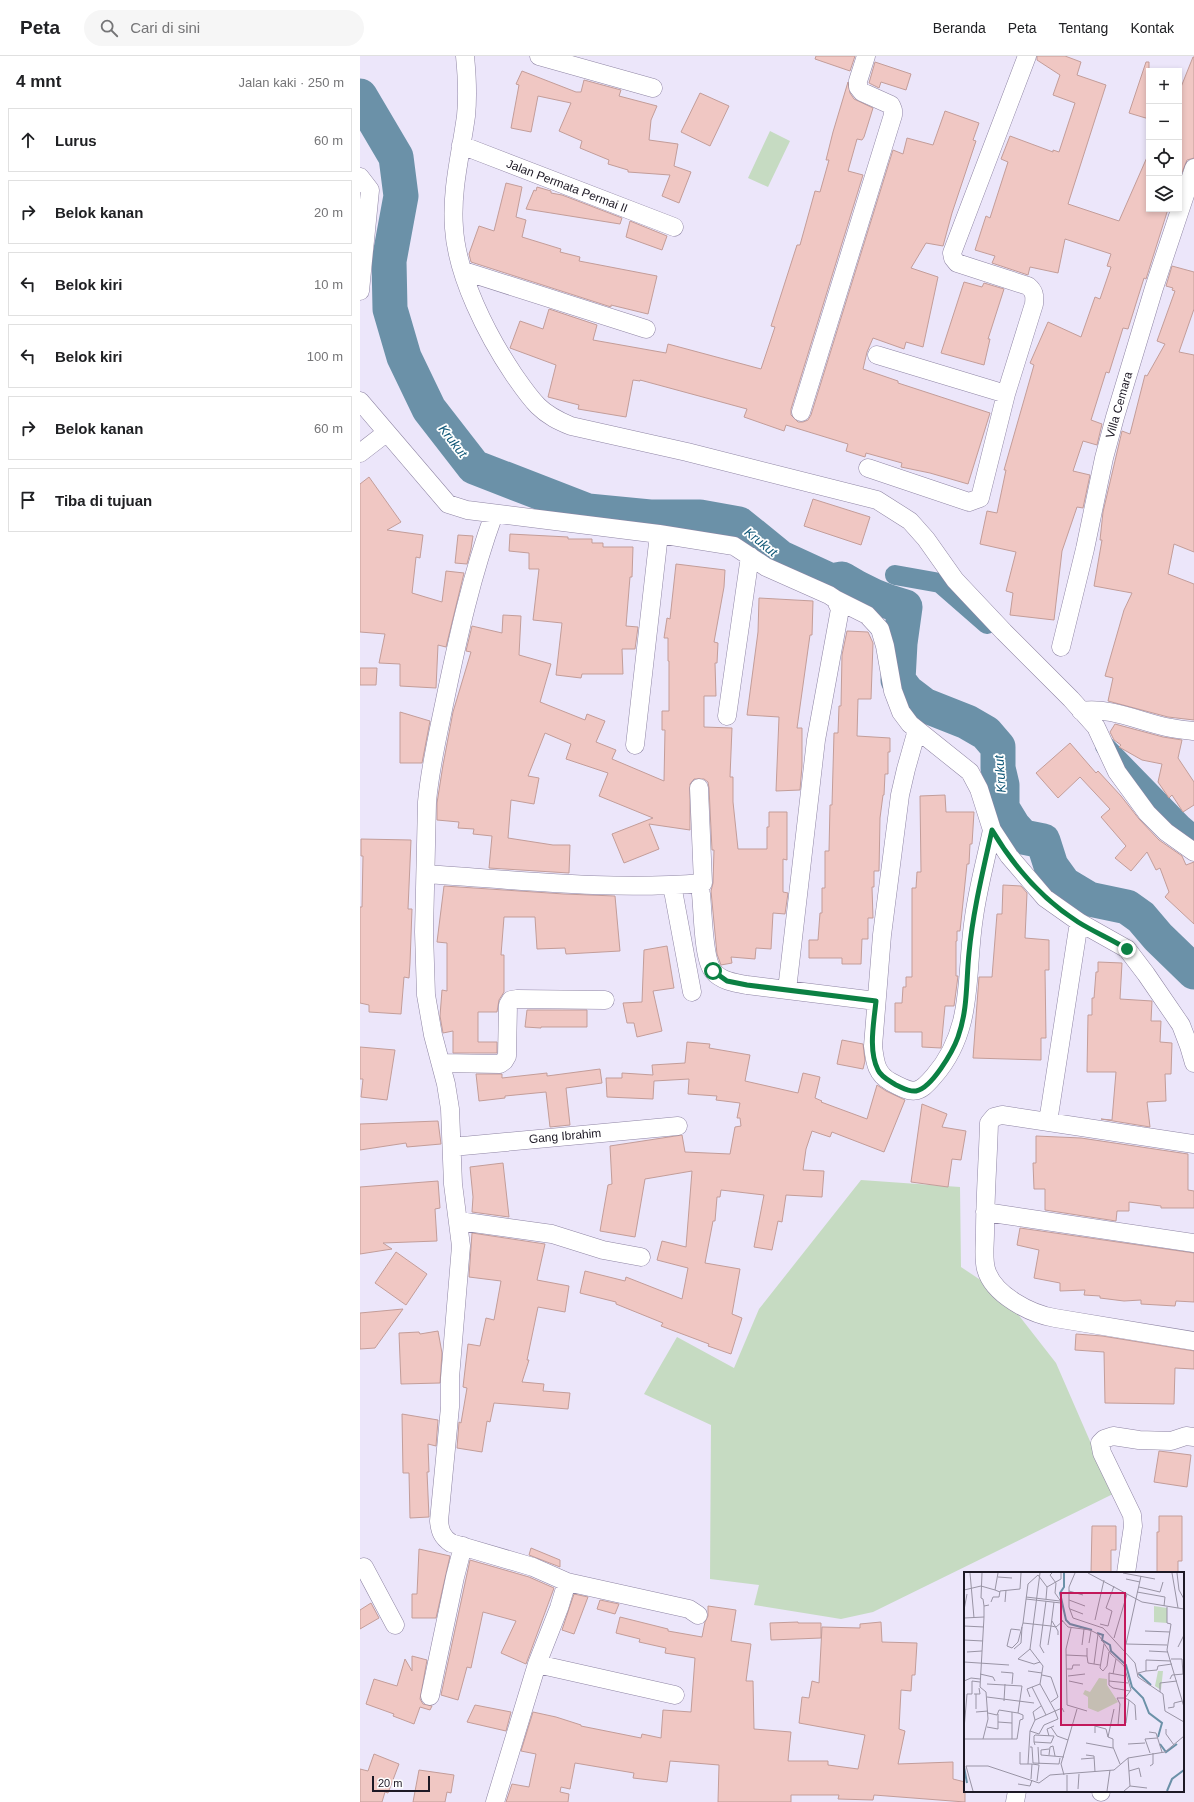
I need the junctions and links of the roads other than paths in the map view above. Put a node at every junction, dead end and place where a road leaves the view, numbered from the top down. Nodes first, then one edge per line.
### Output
1 (465, 56) edge
2 (539, 56) edge
3 (866, 56) edge
4 (1027, 56) edge
5 (653, 88) dead end
6 (461, 145) junction
7 (1194, 168) edge
8 (363, 185) edge
9 (674, 227) dead end
10 (464, 271) junction
11 (360, 291) edge
12 (646, 329) dead end
13 (877, 355) dead end
14 (1006, 394) junction
15 (360, 401) edge
16 (801, 412) dead end
17 (386, 433) junction
18 (360, 453) edge
19 (868, 468) dead end
20 (494, 514) junction
21 (659, 534) junction
22 (750, 556) junction
23 (835, 599) junction
24 (1061, 648) dead end
25 (1081, 711) junction
26 (727, 716) dead end
27 (917, 730) junction
28 (1194, 731) edge
29 (635, 745) dead end
30 (699, 788) dead end
31 (992, 830) junction
32 (1194, 852) edge
33 (426, 874) junction
34 (672, 885) junction
35 (701, 894) dead end
36 (1078, 922) junction
37 (787, 990) junction
38 (692, 992) dead end
39 (605, 1000) dead end
40 (876, 1001) junction
41 (441, 1063) junction
42 (1194, 1063) edge
43 (1048, 1122) junction
44 (678, 1126) dead end
45 (1194, 1144) edge
46 (452, 1148) junction
47 (985, 1212) junction
48 (459, 1221) junction
49 (1194, 1243) edge
50 (642, 1257) dead end
51 (1194, 1341) edge
52 (1194, 1437) edge
53 (463, 1546) junction
54 (360, 1569) edge
55 (1126, 1572) edge
56 (567, 1582) junction
57 (698, 1615) dead end
58 (395, 1625) dead end
59 (537, 1664) junction
60 (675, 1695) dead end
61 (430, 1696) dead end
62 (1017, 1792) edge
63 (495, 1802) edge
64 (1015, 1802) edge

1 - 6 street
2 - 5 street
3 - 16 street
4 - 14 street
6 - 9 street, Jalan Permata Permai II
6 - 10 street
7 - 24 street, Villa Cemara
8 - 11 street
10 - 12 street
10 - 25 street
13 - 14 street
14 - 19 street
15 - 17 street
17 - 18 street
17 - 20 street
20 - 21 street
20 - 33 street
21 - 22 street
21 - 29 street
22 - 23 street
22 - 26 street
23 - 27 street
23 - 37 street
25 - 28 street
25 - 32 street
27 - 31 street
27 - 40 street
30 - 34 street
31 - 36 street
31 - 40 street
33 - 34 street
33 - 41 street
34 - 38 street
35 - 37 street
36 - 42 street
36 - 43 street
37 - 40 street
39 - 41 street
41 - 46 street
43 - 45 street
43 - 47 street
44 - 46 street, Gang Ibrahim
46 - 48 street
47 - 49 street
47 - 51 street
48 - 50 street
48 - 53 street
52 - 55 street
53 - 56 street
53 - 61 street
54 - 58 street
56 - 57 street
56 - 59 street
59 - 60 street
59 - 63 street
62 - 64 street

